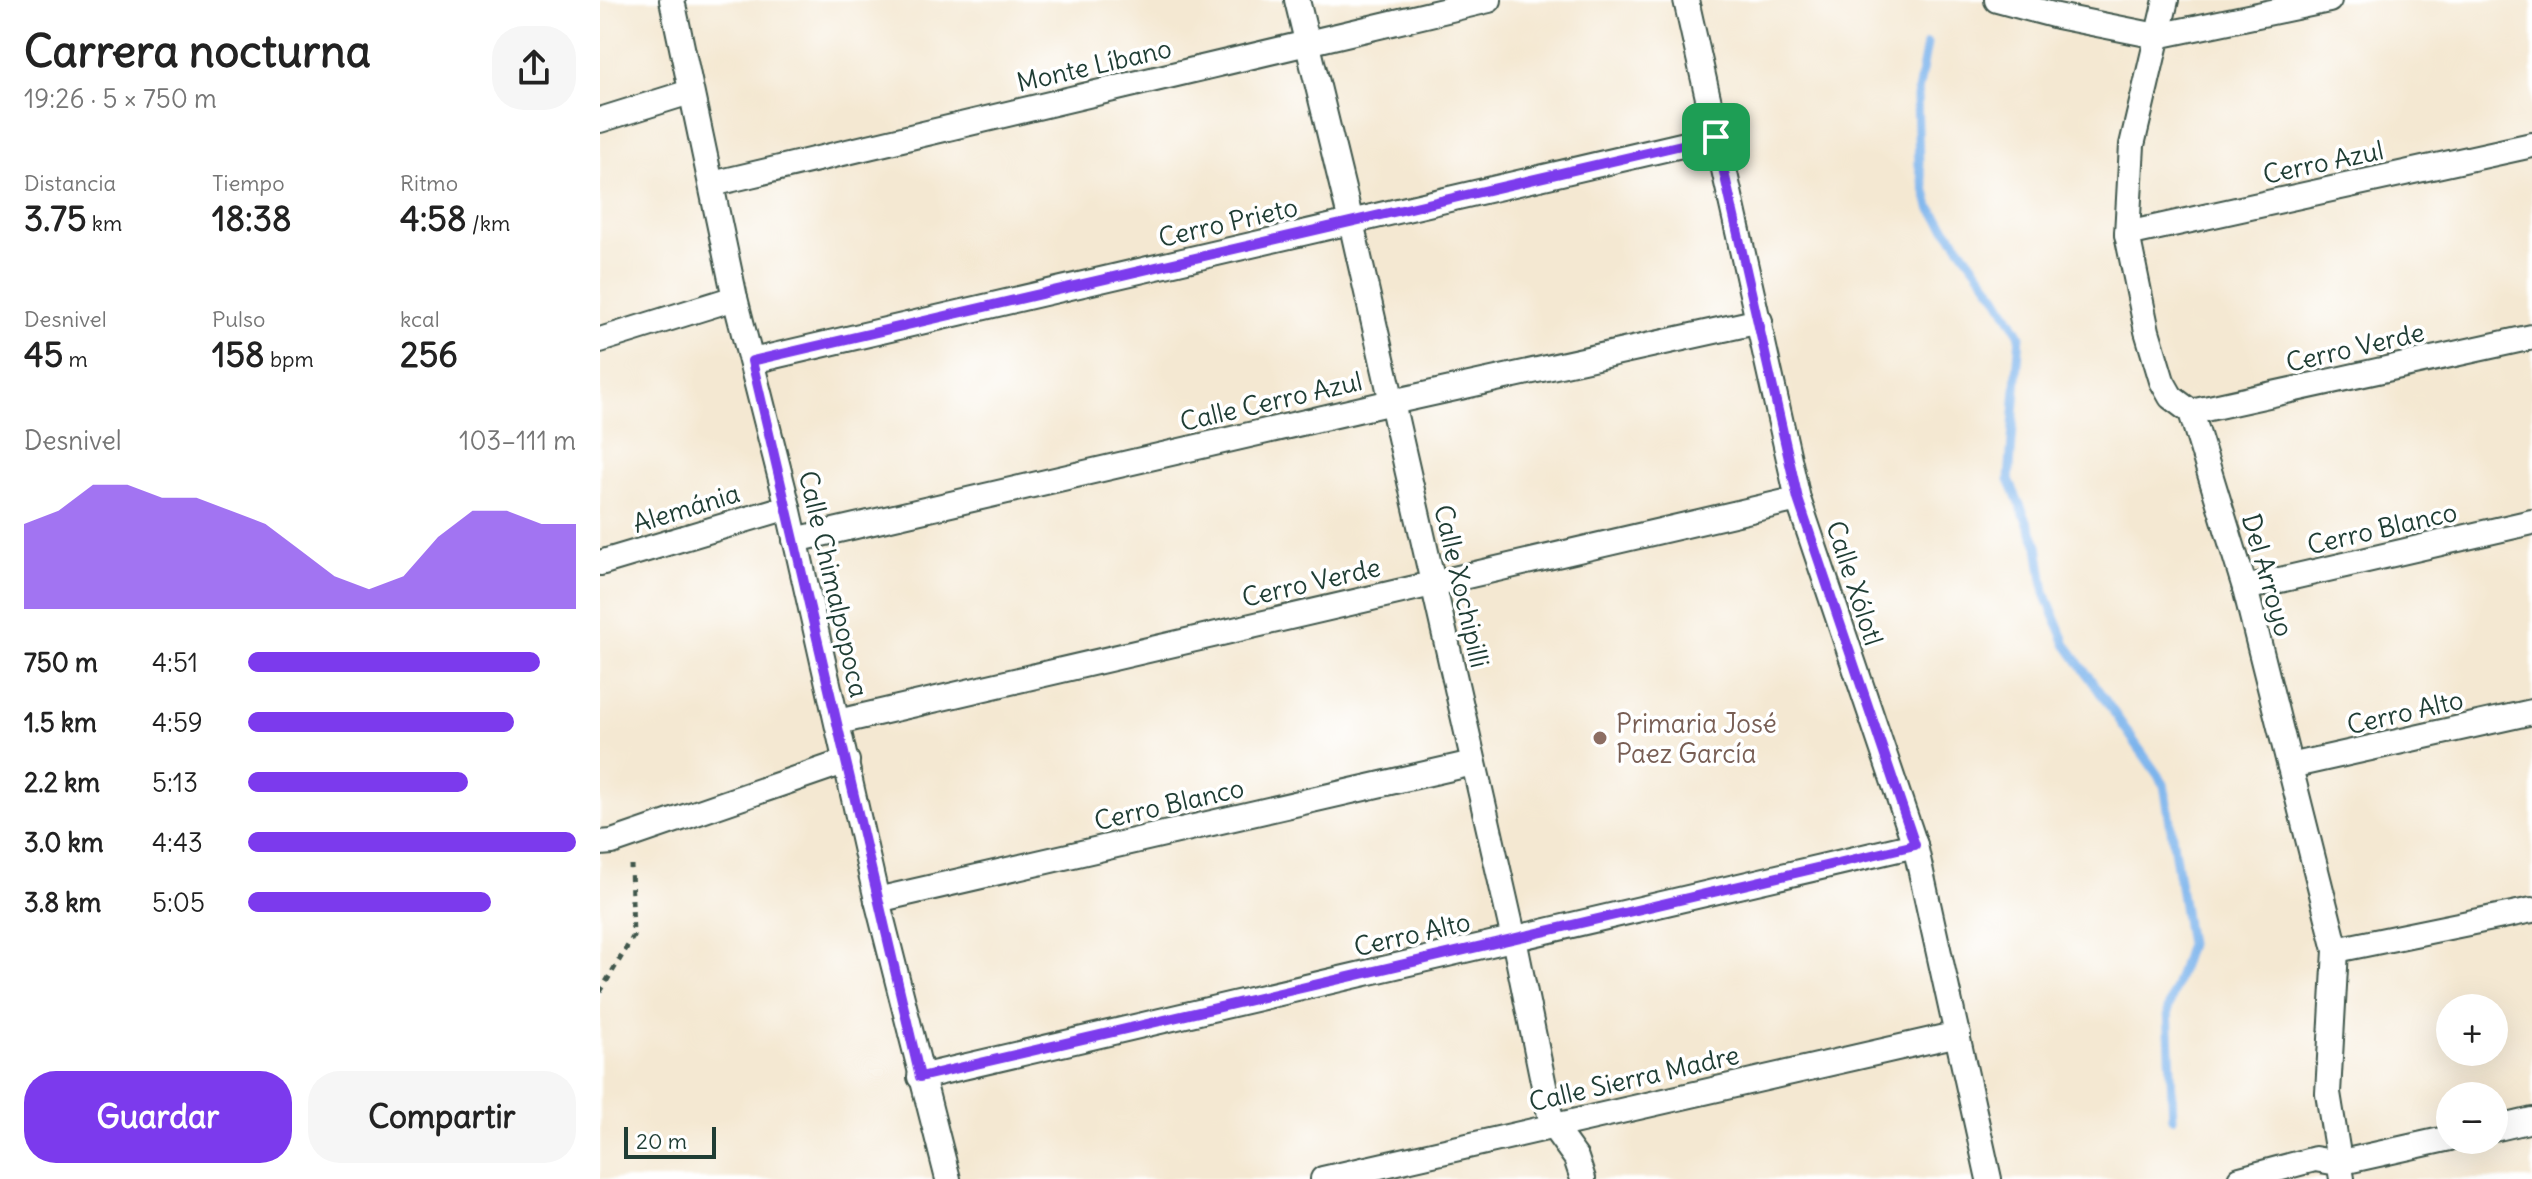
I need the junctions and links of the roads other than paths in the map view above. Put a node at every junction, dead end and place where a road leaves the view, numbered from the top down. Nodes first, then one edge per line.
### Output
1 (1297, 0) edge
2 (1489, 0) edge
3 (1686, 0) edge
4 (1997, 0) edge
5 (2166, 0) edge
6 (2329, 0) edge
7 (678, 1) edge
8 (2157, 36) junction
9 (1306, 43) junction
10 (690, 92) junction
11 (600, 120) edge
12 (1716, 137) junction
13 (2532, 145) edge
14 (712, 184) junction
15 (1351, 222) junction
16 (2127, 234) junction
17 (735, 298) junction
18 (1760, 321) junction
19 (2532, 337) edge
20 (600, 340) edge
21 (752, 361) junction
22 (1392, 402) junction
23 (2191, 412) junction
24 (1798, 499) junction
25 (788, 507) junction
26 (2532, 522) edge
27 (795, 540) junction
28 (600, 563) edge
29 (1432, 583) junction
30 (2245, 588) junction
31 (2532, 712) edge
32 (838, 722) junction
33 (847, 761) junction
34 (1473, 763) junction
35 (2290, 766) junction
36 (600, 843) edge
37 (1915, 845) junction
38 (877, 900) junction
39 (2532, 910) edge
40 (1514, 939) junction
41 (2336, 950) junction
42 (1958, 1034) junction
43 (920, 1077) junction
44 (2532, 1120) edge
45 (1552, 1125) junction
46 (2508, 1126) edge
47 (2436, 1142) edge
48 (2340, 1171) edge
49 (948, 1179) edge
50 (1323, 1179) edge
51 (1583, 1179) edge
52 (1989, 1179) edge
53 (2240, 1179) edge

1 - 9 street, Calle Xochipilli
2 - 9 street, Monte Líbano
3 - 12 street, Calle Xólotl
4 - 8 street
5 - 8 street, Del Arroyo
6 - 8 street
7 - 10 street, Calle Chimalpopoca
8 - 16 street, Del Arroyo
9 - 14 street, Monte Líbano
9 - 15 street, Calle Xochipilli
10 - 11 street
10 - 14 street, Calle Chimalpopoca
12 - 15 street, Cerro Prieto
12 - 18 street, Calle Xólotl
13 - 16 street, Cerro Azul
14 - 17 street, Calle Chimalpopoca
15 - 21 street, Cerro Prieto
15 - 22 street, Calle Xochipilli
16 - 23 street, Del Arroyo
17 - 20 street
17 - 21 street, Calle Chimalpopoca
18 - 22 street, Calle Cerro Azul
18 - 24 street, Calle Xólotl
19 - 23 street, Cerro Verde
21 - 25 street, Calle Chimalpopoca
22 - 27 street, Calle Cerro Azul
22 - 29 street, Calle Xochipilli
23 - 30 street, Del Arroyo
24 - 29 street, Cerro Verde
24 - 37 street, Calle Xólotl
25 - 27 street, Calle Chimalpopoca
25 - 28 street, Alemánia
26 - 30 street, Cerro Blanco
27 - 32 street, Calle Chimalpopoca
29 - 32 street, Cerro Verde
29 - 34 street, Calle Xochipilli
30 - 35 street, Del Arroyo
31 - 35 street, Cerro Alto
32 - 33 street, Calle Chimalpopoca
33 - 36 street
33 - 38 street, Calle Chimalpopoca
34 - 38 street, Cerro Blanco
34 - 40 street, Calle Xochipilli
35 - 41 street, Del Arroyo
37 - 40 street, Cerro Alto
37 - 42 street, Calle Xólotl
38 - 43 street, Calle Chimalpopoca
39 - 41 street
40 - 43 street, Cerro Alto
40 - 45 street, Calle Xochipilli
41 - 48 street, Del Arroyo
42 - 45 street, Calle Sierra Madre
42 - 52 street, Calle Xólotl
43 - 49 street, Calle Chimalpopoca
44 - 46 street
45 - 50 street, Calle Sierra Madre
45 - 51 street, Calle Xochipilli
47 - 48 street
48 - 53 street

